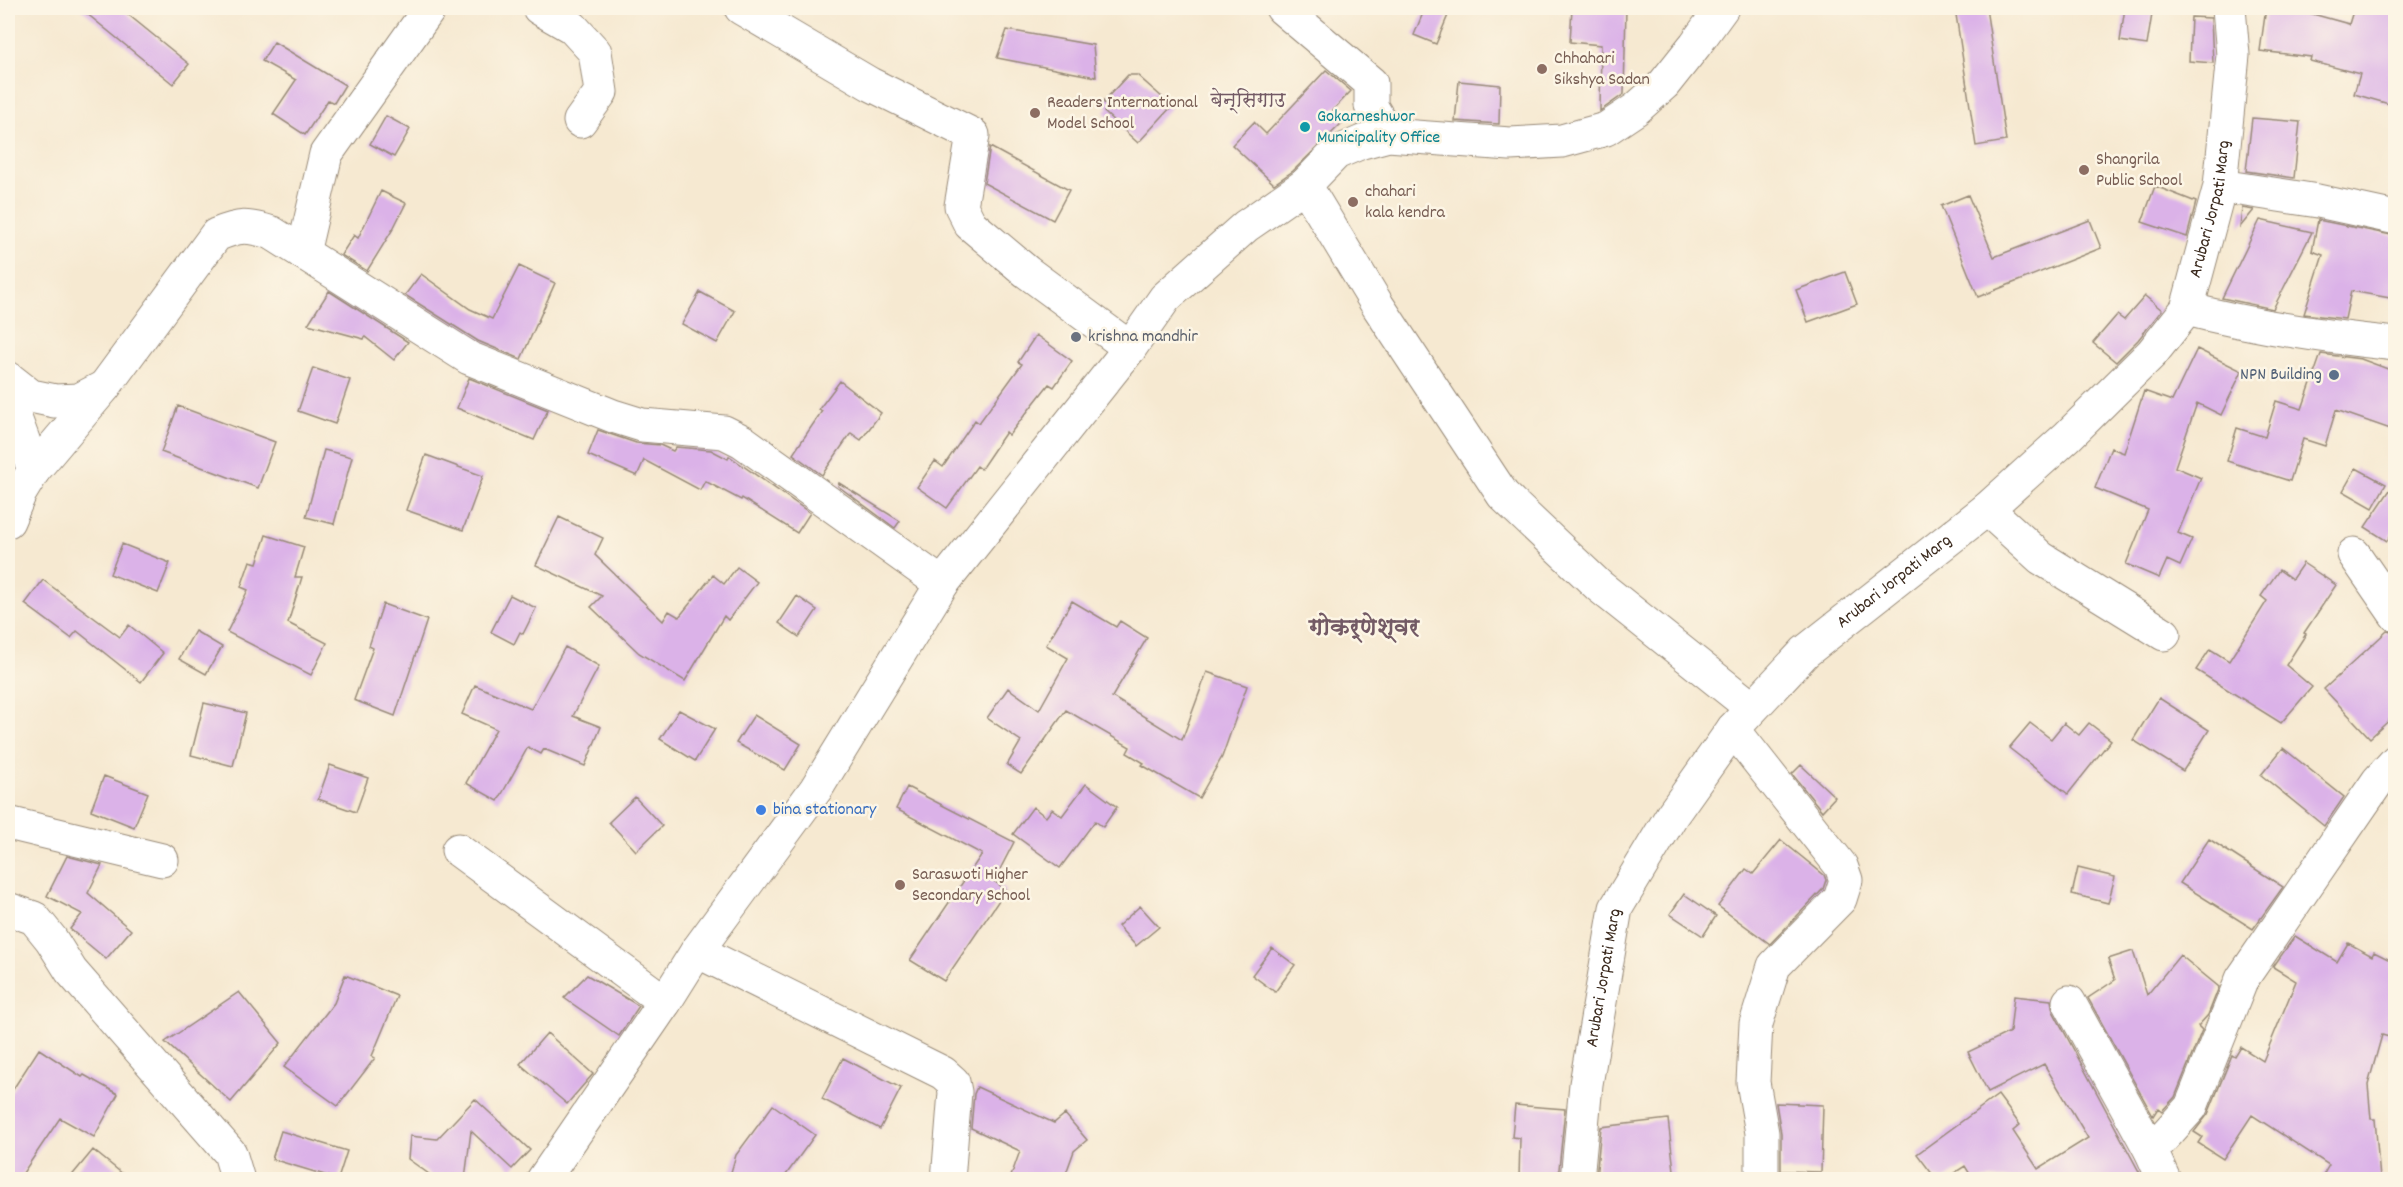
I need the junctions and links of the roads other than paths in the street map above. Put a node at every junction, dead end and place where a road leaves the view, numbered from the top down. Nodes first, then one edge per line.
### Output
1 (430, 8) edge
2 (539, 8) edge
3 (741, 8) edge
4 (1282, 8) edge
5 (1722, 8) edge
6 (2229, 8) edge
7 (580, 121) dead end
8 (1388, 135) junction
9 (1305, 185) junction
10 (2220, 186) junction
11 (2396, 218) edge
12 (303, 253) junction
13 (2187, 309) junction
14 (2396, 344) edge
15 (1130, 348) junction
16 (8, 378) edge
17 (105, 386) junction
18 (8, 399) edge
19 (17, 494) edge
20 (1987, 509) junction
21 (2354, 554) dead end
22 (942, 584) junction
23 (2396, 615) edge
24 (2164, 634) dead end
25 (1743, 718) junction
26 (2396, 760) edge
27 (8, 823) edge
28 (458, 850) dead end
29 (162, 860) dead end
30 (8, 909) edge
31 (697, 951) junction
32 (665, 1002) junction
33 (2069, 1002) dead end
34 (2158, 1165) edge
35 (238, 1179) edge
36 (543, 1179) edge
37 (948, 1179) edge
38 (1577, 1179) edge
39 (1762, 1179) edge

1 - 12 street
2 - 7 street
3 - 15 street
4 - 8 street
5 - 8 street
6 - 10 street, Arubari Jorpati Marg
8 - 9 street
9 - 15 street
9 - 25 street
10 - 11 street
10 - 13 street, Arubari Jorpati Marg
12 - 17 street
12 - 22 street
13 - 14 street
13 - 20 street, Arubari Jorpati Marg
15 - 22 street
16 - 17 street
17 - 19 street
18 - 19 street
20 - 24 street
20 - 25 street, Arubari Jorpati Marg
21 - 23 street
22 - 31 street
25 - 38 street, Arubari Jorpati Marg
25 - 39 street
26 - 34 street
27 - 29 street
28 - 32 street
30 - 35 street
31 - 32 street
31 - 37 street
32 - 36 street
33 - 34 street

